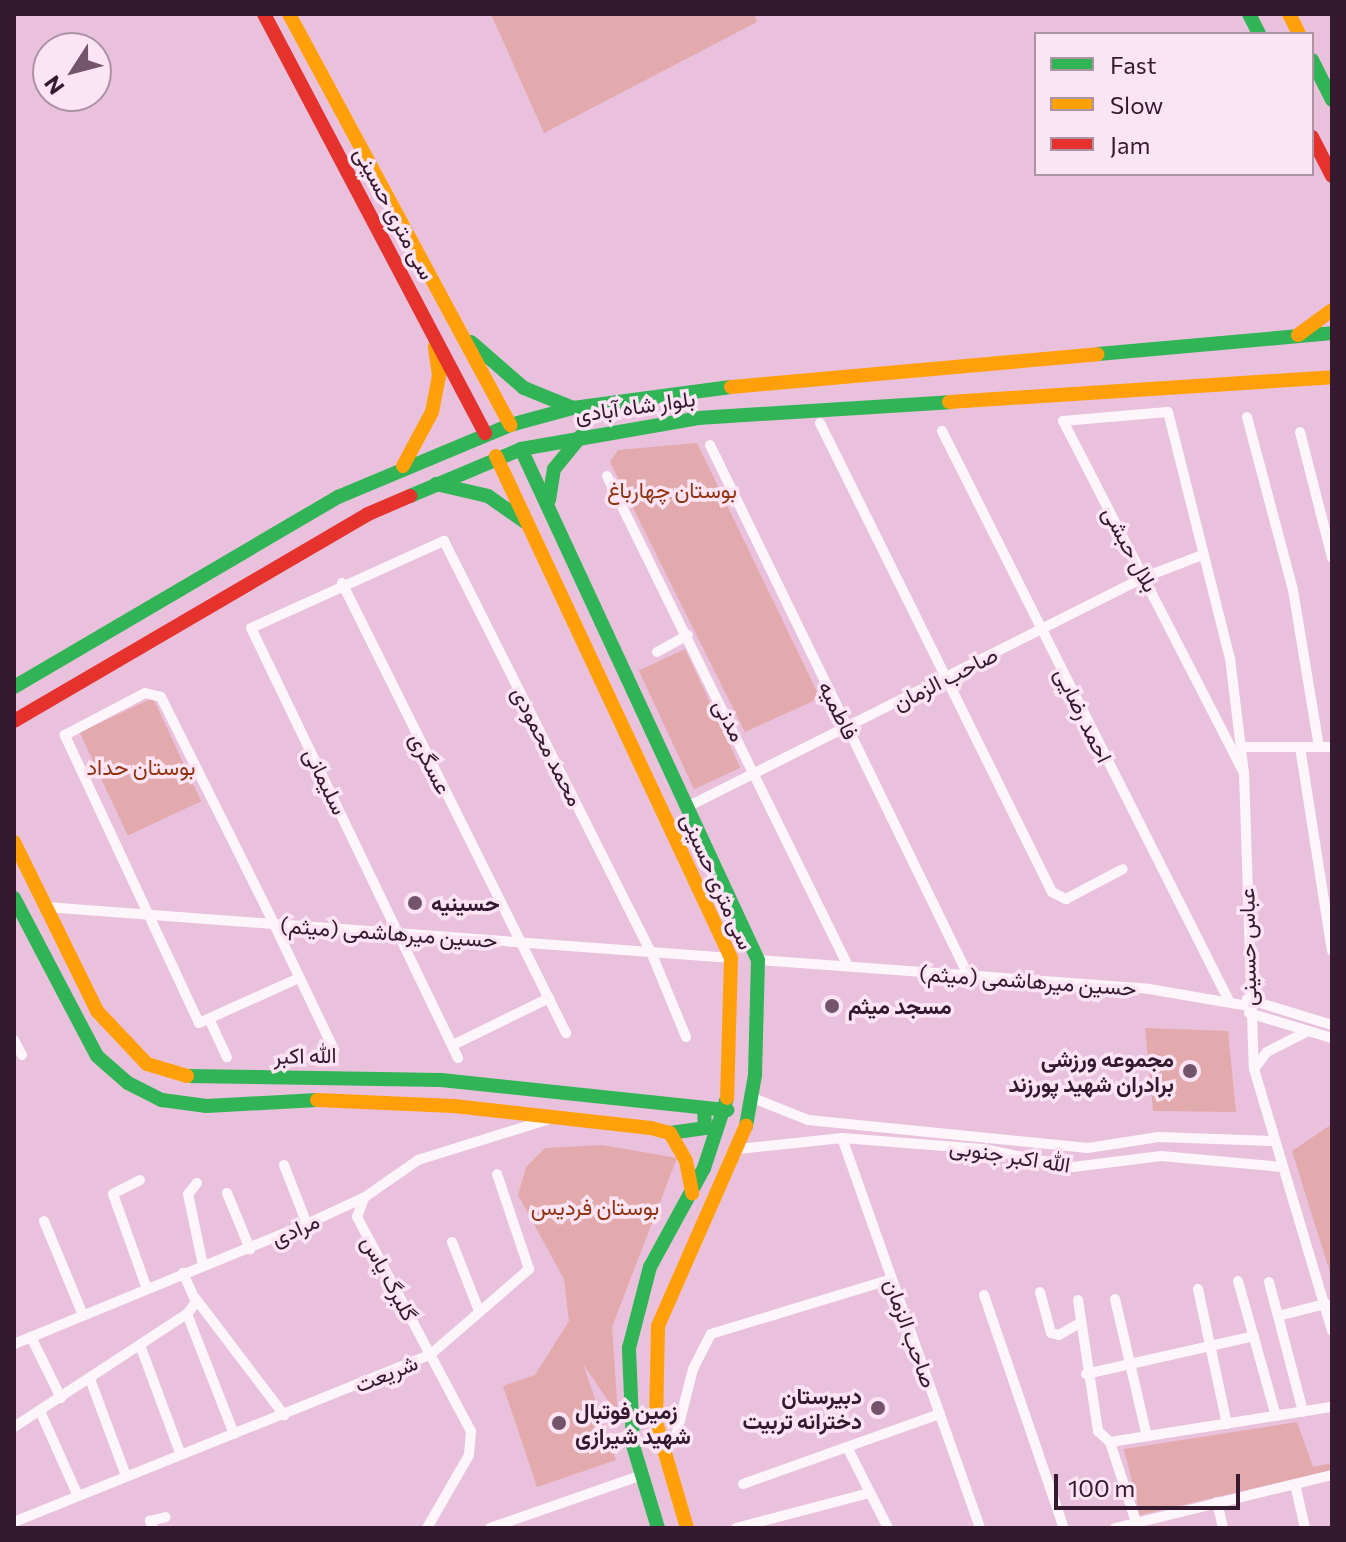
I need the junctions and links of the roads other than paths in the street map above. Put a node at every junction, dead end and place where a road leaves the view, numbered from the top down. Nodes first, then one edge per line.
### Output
1 (264, 14) edge
2 (289, 14) edge
3 (1249, 14) edge
4 (1289, 14) edge
5 (1258, 32) edge
6 (1298, 32) edge
7 (1314, 64) edge
8 (1332, 100) edge
9 (1315, 143) edge
10 (1332, 159) edge
11 (1332, 176) edge
12 (1332, 310) edge
13 (429, 322) junction
14 (457, 327) junction
15 (1332, 333) edge
16 (1298, 335) junction
17 (1332, 377) edge
18 (573, 408) junction
19 (1168, 412) joint
20 (1247, 417) dead end
21 (820, 423) dead end
22 (510, 425) junction
23 (942, 431) dead end
24 (1300, 432) dead end
25 (485, 433) junction
26 (582, 435) junction
27 (710, 445) dead end
28 (521, 449) junction
29 (496, 456) junction
30 (403, 466) junction
31 (607, 476) dead end
32 (427, 484) junction
33 (565, 541) junction
34 (542, 549) junction
35 (1202, 555) junction
36 (1332, 558) edge
37 (1145, 577) junction
38 (342, 583) junction
39 (1043, 629) junction
40 (688, 635) junction
41 (657, 652) dead end
42 (947, 678) junction
43 (14, 687) edge
44 (15, 722) edge
45 (848, 727) junction
46 (1241, 747) junction
47 (1300, 747) junction
48 (1319, 747) junction
49 (1332, 747) edge
50 (757, 773) junction
51 (1244, 773) junction
52 (689, 806) junction
53 (14, 842) edge
54 (1123, 869) dead end
55 (15, 903) edge
56 (46, 907) junction
57 (147, 915) junction
58 (274, 924) junction
59 (400, 933) junction
60 (521, 942) junction
61 (1332, 951) edge
62 (651, 952) junction
63 (731, 958) junction
64 (758, 960) junction
65 (848, 966) junction
66 (968, 975) junction
67 (299, 978) junction
68 (549, 998) junction
69 (1228, 999) junction
70 (1248, 1006) junction
71 (210, 1021) junction
72 (1332, 1025) edge
73 (1309, 1032) junction
74 (566, 1033) dead end
75 (686, 1037) dead end
76 (1332, 1038) edge
77 (14, 1040) edge
78 (453, 1045) junction
79 (334, 1050) dead end
80 (22, 1055) dead end
81 (227, 1057) dead end
82 (458, 1058) dead end
83 (1254, 1069) junction
84 (753, 1098) junction
85 (704, 1108) junction
86 (727, 1110) junction
87 (556, 1117) junction
88 (670, 1133) junction
89 (842, 1138) junction
90 (1274, 1141) junction
91 (738, 1149) junction
92 (284, 1165) dead end
93 (1281, 1167) junction
94 (497, 1174) dead end
95 (140, 1180) dead end
96 (197, 1183) dead end
97 (227, 1193) dead end
98 (692, 1193) junction
99 (365, 1197) junction
100 (44, 1221) dead end
101 (307, 1224) junction
102 (452, 1242) dead end
103 (250, 1249) junction
104 (203, 1265) junction
105 (183, 1273) junction
106 (892, 1279) junction
107 (1238, 1281) dead end
108 (1269, 1282) dead end
109 (146, 1286) junction
110 (1198, 1289) dead end
111 (1040, 1292) dead end
112 (984, 1295) dead end
113 (195, 1297) junction
114 (1115, 1299) dead end
115 (1078, 1300) dead end
116 (1325, 1304) junction
117 (479, 1311) junction
118 (187, 1314) junction
119 (83, 1315) junction
120 (1278, 1316) junction
121 (1080, 1323) junction
122 (1332, 1331) edge
123 (1254, 1336) junction
124 (31, 1337) junction
125 (14, 1344) edge
126 (140, 1345) junction
127 (1211, 1347) junction
128 (431, 1354) junction
129 (1131, 1364) junction
130 (1086, 1374) junction
131 (90, 1379) junction
132 (61, 1398) junction
133 (1332, 1407) edge
134 (40, 1411) junction
135 (1303, 1412) junction
136 (940, 1414) junction
137 (284, 1415) junction
138 (1276, 1416) junction
139 (15, 1423) edge
140 (1227, 1424) junction
141 (677, 1432) dead end
142 (234, 1434) junction
143 (1147, 1436) junction
144 (1110, 1442) junction
145 (849, 1451) junction
146 (181, 1455) junction
147 (642, 1475) junction
148 (1332, 1475) edge
149 (126, 1476) junction
150 (743, 1484) dead end
151 (1295, 1484) junction
152 (869, 1493) junction
153 (78, 1496) junction
154 (1217, 1502) junction
155 (166, 1517) dead end
156 (14, 1522) edge
157 (510, 1525) edge
158 (1137, 1525) edge
159 (750, 1526) edge
160 (153, 1528) edge
161 (427, 1528) edge
162 (490, 1528) edge
163 (658, 1528) edge
164 (687, 1528) edge
165 (736, 1528) edge
166 (888, 1528) edge
167 (980, 1528) edge
168 (1064, 1528) edge
169 (1115, 1528) edge
170 (1223, 1528) edge
171 (1305, 1528) edge

1 - 13 main road, سی متری حسینی
2 - 14 main road, سی متری حسینی
3 - 5 main road
4 - 6 main road
7 - 8 main road
9 - 10 main road
9 - 11 main road
12 - 16 main road
13 - 25 main road, سی متری حسینی
13 - 30 main road
14 - 18 main road
14 - 22 main road, سی متری حسینی
15 - 16 main road, بلوار شاه آبادی
16 - 18 main road, بلوار شاه آبادی
17 - 26 main road, بلوار شاه آبادی
18 - 22 main road, بلوار شاه آبادی
19 - 35 street, عباس حسینی
19 - 37 street, بلال حبشی
20 - 48 street
21 - 42 street
22 - 25 main road, بلوار شاه آبادی
22 - 28 main road, سی متری حسینی
23 - 39 street, احمد رضایی
24 - 36 street
25 - 29 main road, سی متری حسینی
25 - 30 main road, بلوار شاه آبادی
26 - 28 main road, بلوار شاه آبادی
26 - 33 main road
27 - 45 street, فاطمیه
28 - 29 main road, بلوار شاه آبادی
28 - 33 main road, سی متری حسینی
29 - 32 main road, بلوار شاه آبادی
29 - 34 main road, سی متری حسینی
30 - 43 main road, بلوار شاه آبادی
31 - 40 street, مدنی
32 - 34 main road
32 - 44 main road, بلوار شاه آبادی
33 - 52 main road, سی متری حسینی
34 - 63 main road, سی متری حسینی
35 - 37 street, صاحب الزمان
35 - 46 street, عباس حسینی
37 - 39 street, صاحب الزمان
37 - 51 street, بلال حبشی
38 - 59 street, سلیمانی
38 - 60 street, عسگری
38 - 62 street, محمد محمودی
39 - 42 street, صاحب الزمان
39 - 69 street, احمد رضایی
40 - 41 street
40 - 50 street, مدنی
42 - 45 street, صاحب الزمان
42 - 54 street
45 - 50 street, صاحب الزمان
45 - 66 street, فاطمیه
46 - 47 street
46 - 51 street, عباس حسینی
47 - 48 street
47 - 61 street
48 - 49 street
50 - 52 street, صاحب الزمان
50 - 65 street, مدنی
51 - 70 street, عباس حسینی
52 - 64 main road, سی متری حسینی
53 - 56 main road, الله اکبر
55 - 56 main road
55 - 87 main road, الله اکبر
56 - 57 street, حسین میرهاشمی (میثم)
56 - 85 main road, الله اکبر
57 - 58 street, حسین میرهاشمی (میثم)
57 - 58 street
57 - 71 street
58 - 59 street, حسین میرهاشمی (میثم)
58 - 67 street
59 - 60 street, حسین میرهاشمی (میثم)
59 - 78 street, سلیمانی
60 - 62 street, حسین میرهاشمی (میثم)
60 - 68 street, عسگری
62 - 63 street, حسین میرهاشمی (میثم)
62 - 75 street, محمد محمودی
63 - 64 main road
63 - 86 main road, سی متری حسینی
64 - 65 street, حسین میرهاشمی (میثم)
64 - 84 main road
65 - 66 street, حسین میرهاشمی (میثم)
66 - 69 street, حسین میرهاشمی (میثم)
67 - 71 street
67 - 79 street
68 - 74 street, عسگری
68 - 78 street
69 - 70 street, حسین میرهاشمی (میثم)
70 - 72 street, حسین میرهاشمی (میثم)
70 - 73 street, حسین میرهاشمی (میثم)
70 - 83 street, عباس حسینی
71 - 81 street
73 - 76 street, حسین میرهاشمی (میثم)
73 - 83 street
77 - 80 street
78 - 82 street, سلیمانی
83 - 90 street, عباس حسینی
84 - 90 street, الله اکبر جنوبی
84 - 91 main road
85 - 86 main road, الله اکبر
85 - 88 main road
86 - 98 main road, سی متری حسینی
87 - 88 main road, الله اکبر
87 - 99 street, مرادی
88 - 98 main road
89 - 91 street, الله اکبر جنوبی
89 - 93 street, الله اکبر جنوبی
89 - 106 street, صاحب الزمان
90 - 93 street, عباس حسینی
91 - 164 main road
92 - 101 street
93 - 116 street, عباس حسینی
94 - 117 street, شریعت
95 - 109 street
96 - 104 street
97 - 103 street
98 - 147 main road, سی متری حسینی
99 - 101 street, مرادی
99 - 128 street, گلبرگ یاس
100 - 119 street
101 - 103 street, مرادی
102 - 117 street
103 - 104 street, مرادی
104 - 105 street, مرادی
105 - 109 street, مرادی
105 - 113 street
106 - 136 street, صاحب الزمان
106 - 141 street
107 - 123 street
108 - 120 street
109 - 119 street, مرادی
110 - 127 street
111 - 121 street
112 - 168 street
113 - 118 street
113 - 137 street
114 - 129 street
115 - 121 street
116 - 120 street
116 - 122 street, عباس حسینی
117 - 128 street, شریعت
118 - 126 street
118 - 142 street
119 - 124 street, مرادی
120 - 135 street
121 - 130 street
123 - 127 street
123 - 138 street
124 - 125 street, مرادی
124 - 132 street
126 - 131 street
126 - 146 street
127 - 129 street
127 - 140 street
128 - 137 street, شریعت
128 - 161 street, گلبرگ یاس
129 - 130 street
129 - 143 street
130 - 144 street
131 - 132 street
131 - 149 street
132 - 134 street
133 - 135 street
134 - 139 street
134 - 153 street
135 - 138 street
136 - 145 street
136 - 167 street, صاحب الزمان
137 - 142 street, شریعت
138 - 140 street
140 - 143 street
142 - 146 street, شریعت
143 - 144 street
144 - 158 street
145 - 150 street
145 - 152 street
146 - 149 street, شریعت
147 - 157 street
147 - 163 main road, سی متری حسینی
148 - 151 street
149 - 153 street, شریعت
151 - 154 street
151 - 171 street
152 - 159 street
152 - 166 street
153 - 156 street, شریعت
154 - 158 street
154 - 170 street
155 - 160 street
157 - 162 street
158 - 169 street
159 - 165 street

